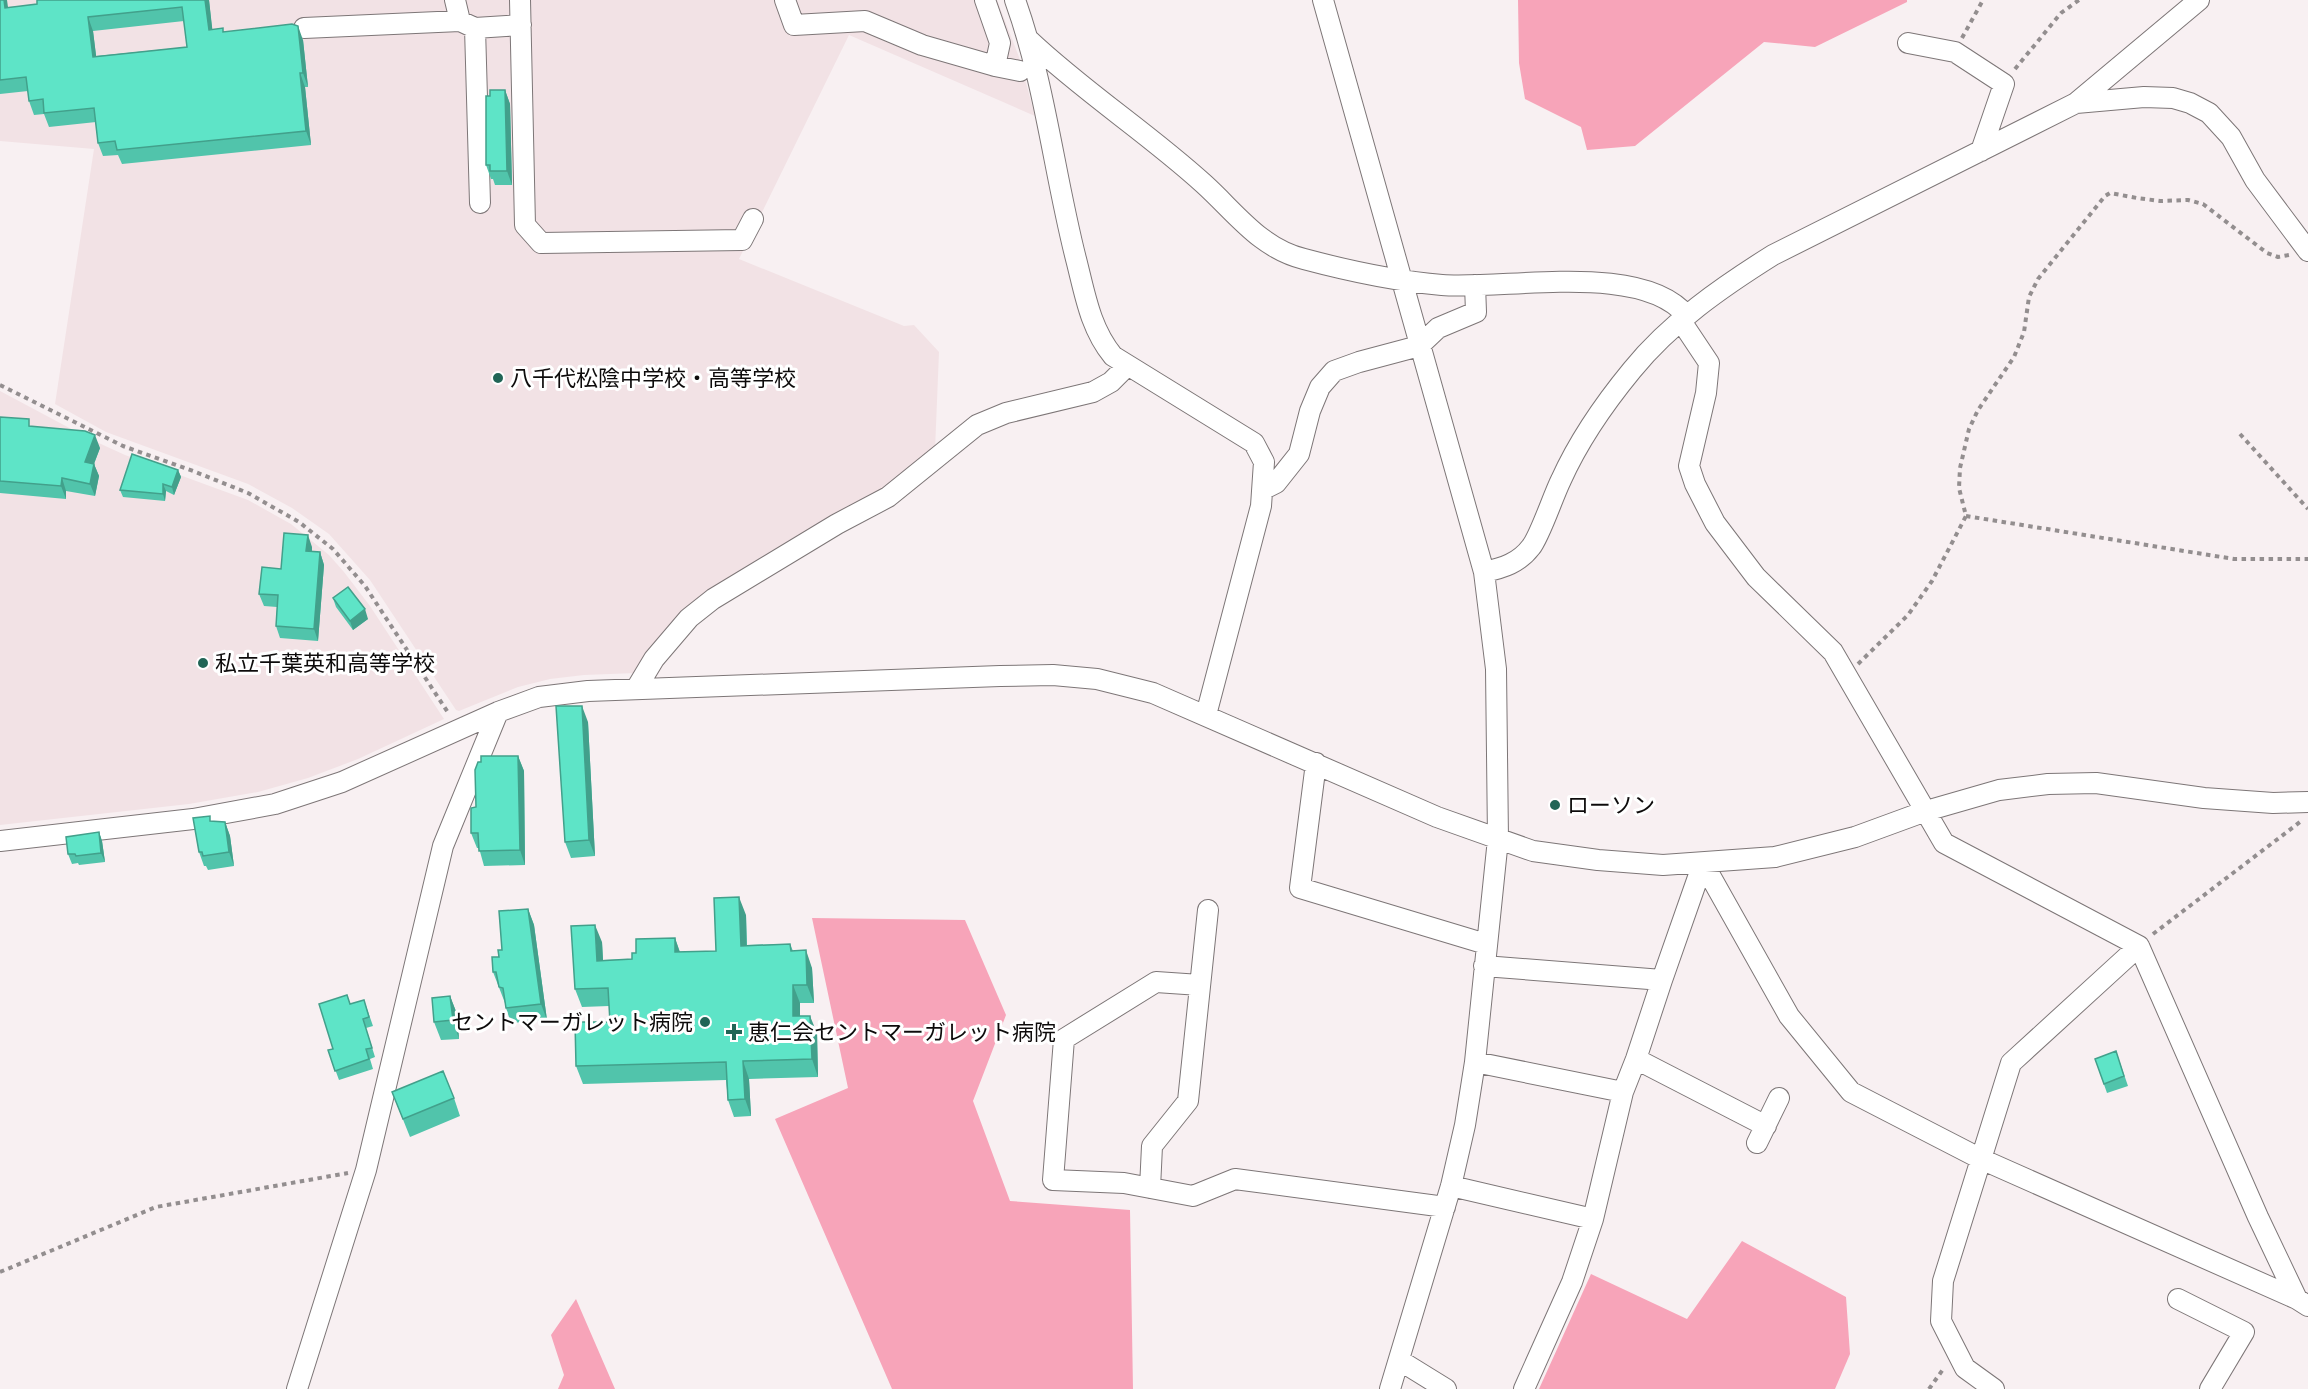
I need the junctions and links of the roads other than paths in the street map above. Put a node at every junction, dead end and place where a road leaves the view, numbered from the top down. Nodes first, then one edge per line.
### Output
1 (456, 0) edge
2 (520, 0) edge
3 (785, 0) edge
4 (985, 0) edge
5 (1015, 0) edge
6 (1323, 0) edge
7 (2199, 0) edge
8 (468, 25) junction
9 (521, 25) junction
10 (304, 28) dead end
11 (1029, 40) junction
12 (1908, 43) dead end
13 (994, 66) junction
14 (1020, 71) dead end
15 (2076, 103) junction
16 (1981, 151) junction
17 (480, 203) dead end
18 (753, 219) dead end
19 (2306, 248) edge
20 (1401, 280) junction
21 (1475, 285) junction
22 (1684, 319) junction
23 (1419, 346) junction
24 (1128, 366) junction
25 (1264, 489) junction
26 (1484, 572) junction
27 (636, 689) junction
28 (498, 712) junction
29 (1206, 715) junction
30 (1316, 763) junction
31 (2308, 802) edge
32 (1926, 812) junction
33 (1498, 839) junction
34 (0, 841) edge
35 (1703, 863) junction
36 (1208, 910) dead end
37 (1486, 944) junction
38 (2139, 946) junction
39 (1484, 966) junction
40 (1662, 980) junction
41 (1200, 985) junction
42 (1636, 1059) junction
43 (1475, 1062) junction
44 (1623, 1092) junction
45 (1779, 1098) dead end
46 (1981, 1159) junction
47 (1450, 1186) junction
48 (1150, 1188) junction
49 (1445, 1207) junction
50 (1593, 1219) junction
51 (2178, 1299) dead end
52 (2303, 1303) edge
53 (1399, 1360) junction
54 (297, 1389) edge
55 (1390, 1389) edge
56 (1446, 1389) edge
57 (1524, 1389) edge
58 (1994, 1389) edge
59 (2210, 1389) edge

1 - 8 street
2 - 9 street
3 - 13 street
4 - 13 street
5 - 11 street
6 - 20 street
7 - 15 street
8 - 9 street
8 - 10 street
8 - 17 street
9 - 18 street
11 - 20 street
11 - 24 street
12 - 16 street
13 - 14 street
15 - 16 street
15 - 19 street
16 - 22 street
20 - 21 street
20 - 23 street
21 - 22 street
21 - 23 street
22 - 26 street
22 - 32 street
23 - 25 street
23 - 26 street
24 - 25 street
24 - 27 street
25 - 29 street
26 - 33 street
27 - 28 street
27 - 29 street
28 - 34 street
28 - 54 street
29 - 30 street
30 - 33 street
30 - 37 street
31 - 32 street
32 - 35 street
32 - 38 street
33 - 35 street
33 - 37 street
35 - 40 street
35 - 46 street
36 - 41 street
37 - 39 street
38 - 46 street
38 - 52 street
39 - 40 street
39 - 43 street
40 - 42 street
41 - 48 street
41 - 48 street
42 - 44 street
42 - 45 street
43 - 44 street
43 - 47 street
44 - 50 street
46 - 52 street
46 - 58 street
47 - 49 street
47 - 50 street
48 - 49 street
49 - 53 street
50 - 57 street
51 - 59 street
53 - 55 street
53 - 56 street

